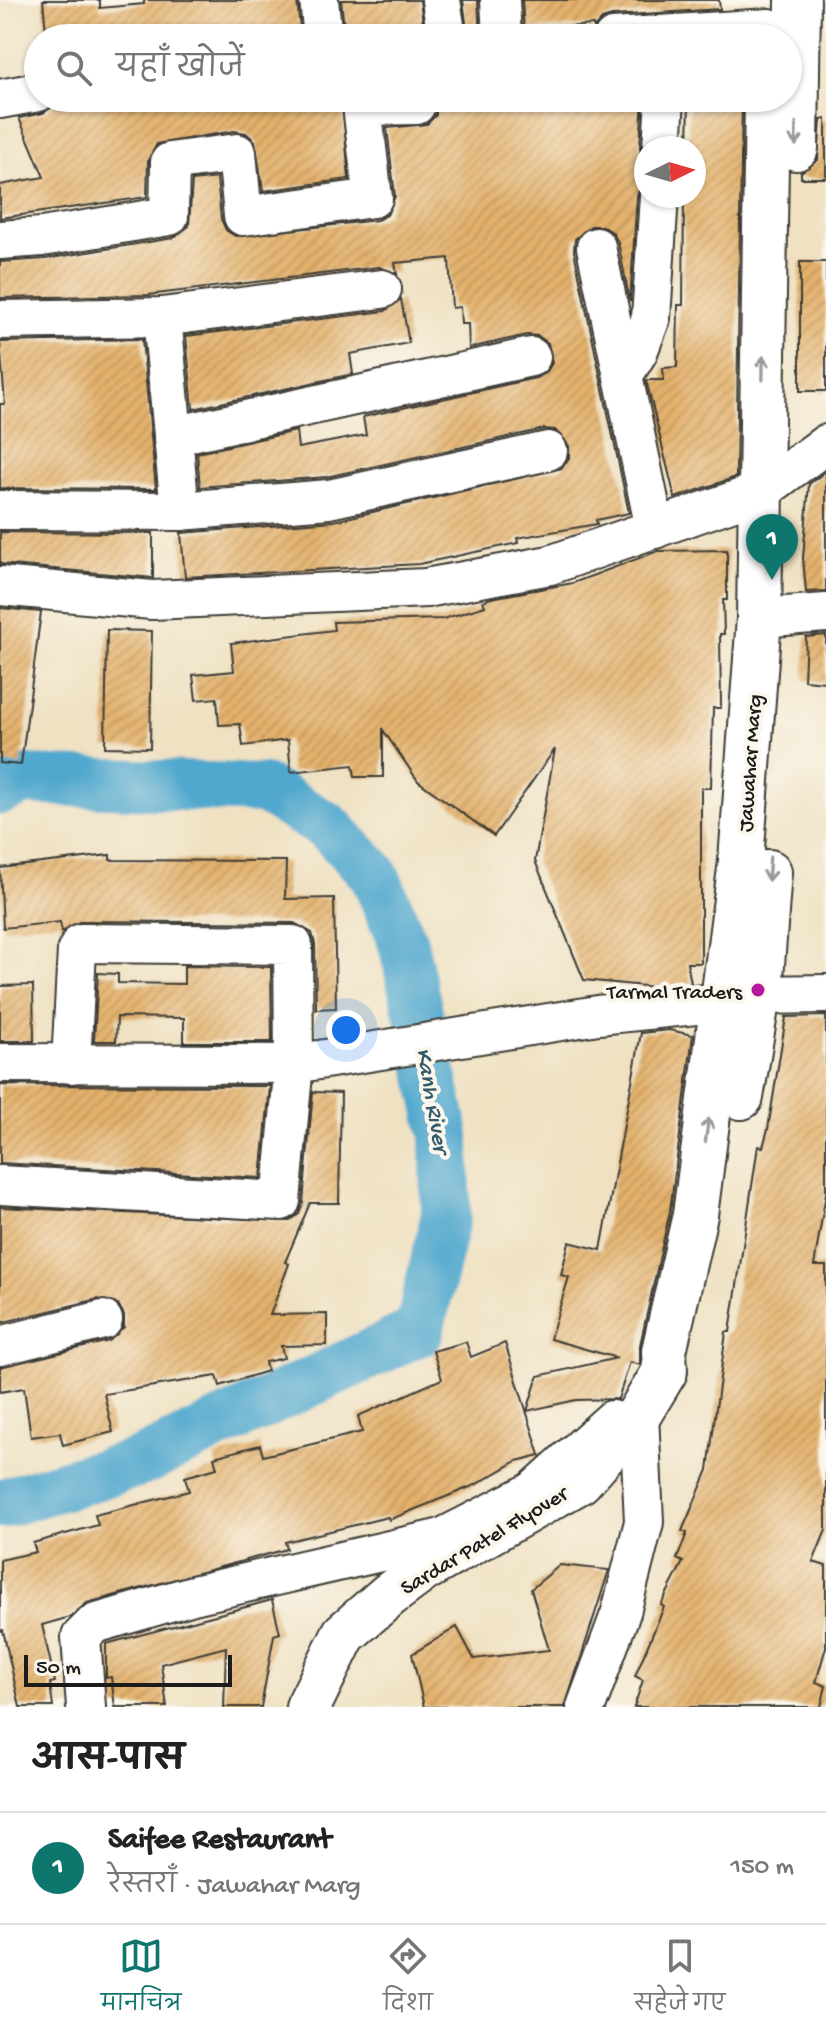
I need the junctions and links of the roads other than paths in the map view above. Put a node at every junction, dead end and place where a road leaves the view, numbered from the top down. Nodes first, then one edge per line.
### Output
1 (319, 0) edge
2 (441, 0) edge
3 (500, 0) edge
4 (785, 16) edge
5 (322, 24) edge
6 (445, 24) edge
7 (501, 24) edge
8 (669, 24) edge
9 (24, 95) edge
10 (0, 99) edge
11 (363, 112) edge
12 (664, 112) edge
13 (768, 112) edge
14 (789, 112) edge
15 (663, 136) edge
16 (658, 208) edge
17 (0, 240) edge
18 (596, 247) dead end
19 (382, 289) dead end
20 (162, 317) junction
21 (0, 320) edge
22 (531, 357) dead end
23 (623, 376) junction
24 (173, 436) junction
25 (548, 451) dead end
26 (805, 462) edge
27 (0, 510) edge
28 (180, 511) junction
29 (655, 529) junction
30 (0, 586) edge
31 (790, 616) edge
32 (826, 994) edge
33 (742, 998) junction
34 (0, 1063) edge
35 (71, 1064) junction
36 (294, 1064) junction
37 (0, 1185) edge
38 (103, 1320) dead end
39 (0, 1346) edge
40 (665, 1361) junction
41 (639, 1414) junction
42 (86, 1707) edge
43 (308, 1707) edge
44 (586, 1707) edge

1 - 5 street
2 - 6 street
3 - 7 street
4 - 8 street
9 - 10 street
11 - 17 street
12 - 15 street
26 -> 13 main road, Jawahar Marg
14 -> 26 main road
16 - 23 street
18 - 23 street
19 - 20 street
20 - 21 street
20 - 24 street
22 - 24 street
23 - 29 street
24 - 28 street
25 - 28 street
26 - 29 street
26 - 31 main road, Jawahar Marg
27 - 28 street
29 - 30 street
31 - 33 main road, Jawahar Marg
32 - 33 street
33 - 36 street
33 - 40 main road, Jawahar Marg
34 - 35 street
35 - 36 street
35 - 36 street
36 - 37 street
38 - 39 street
40 - 41 main road
40 - 42 street
41 - 43 main road, Sardar Patel Flyover
41 - 44 street

